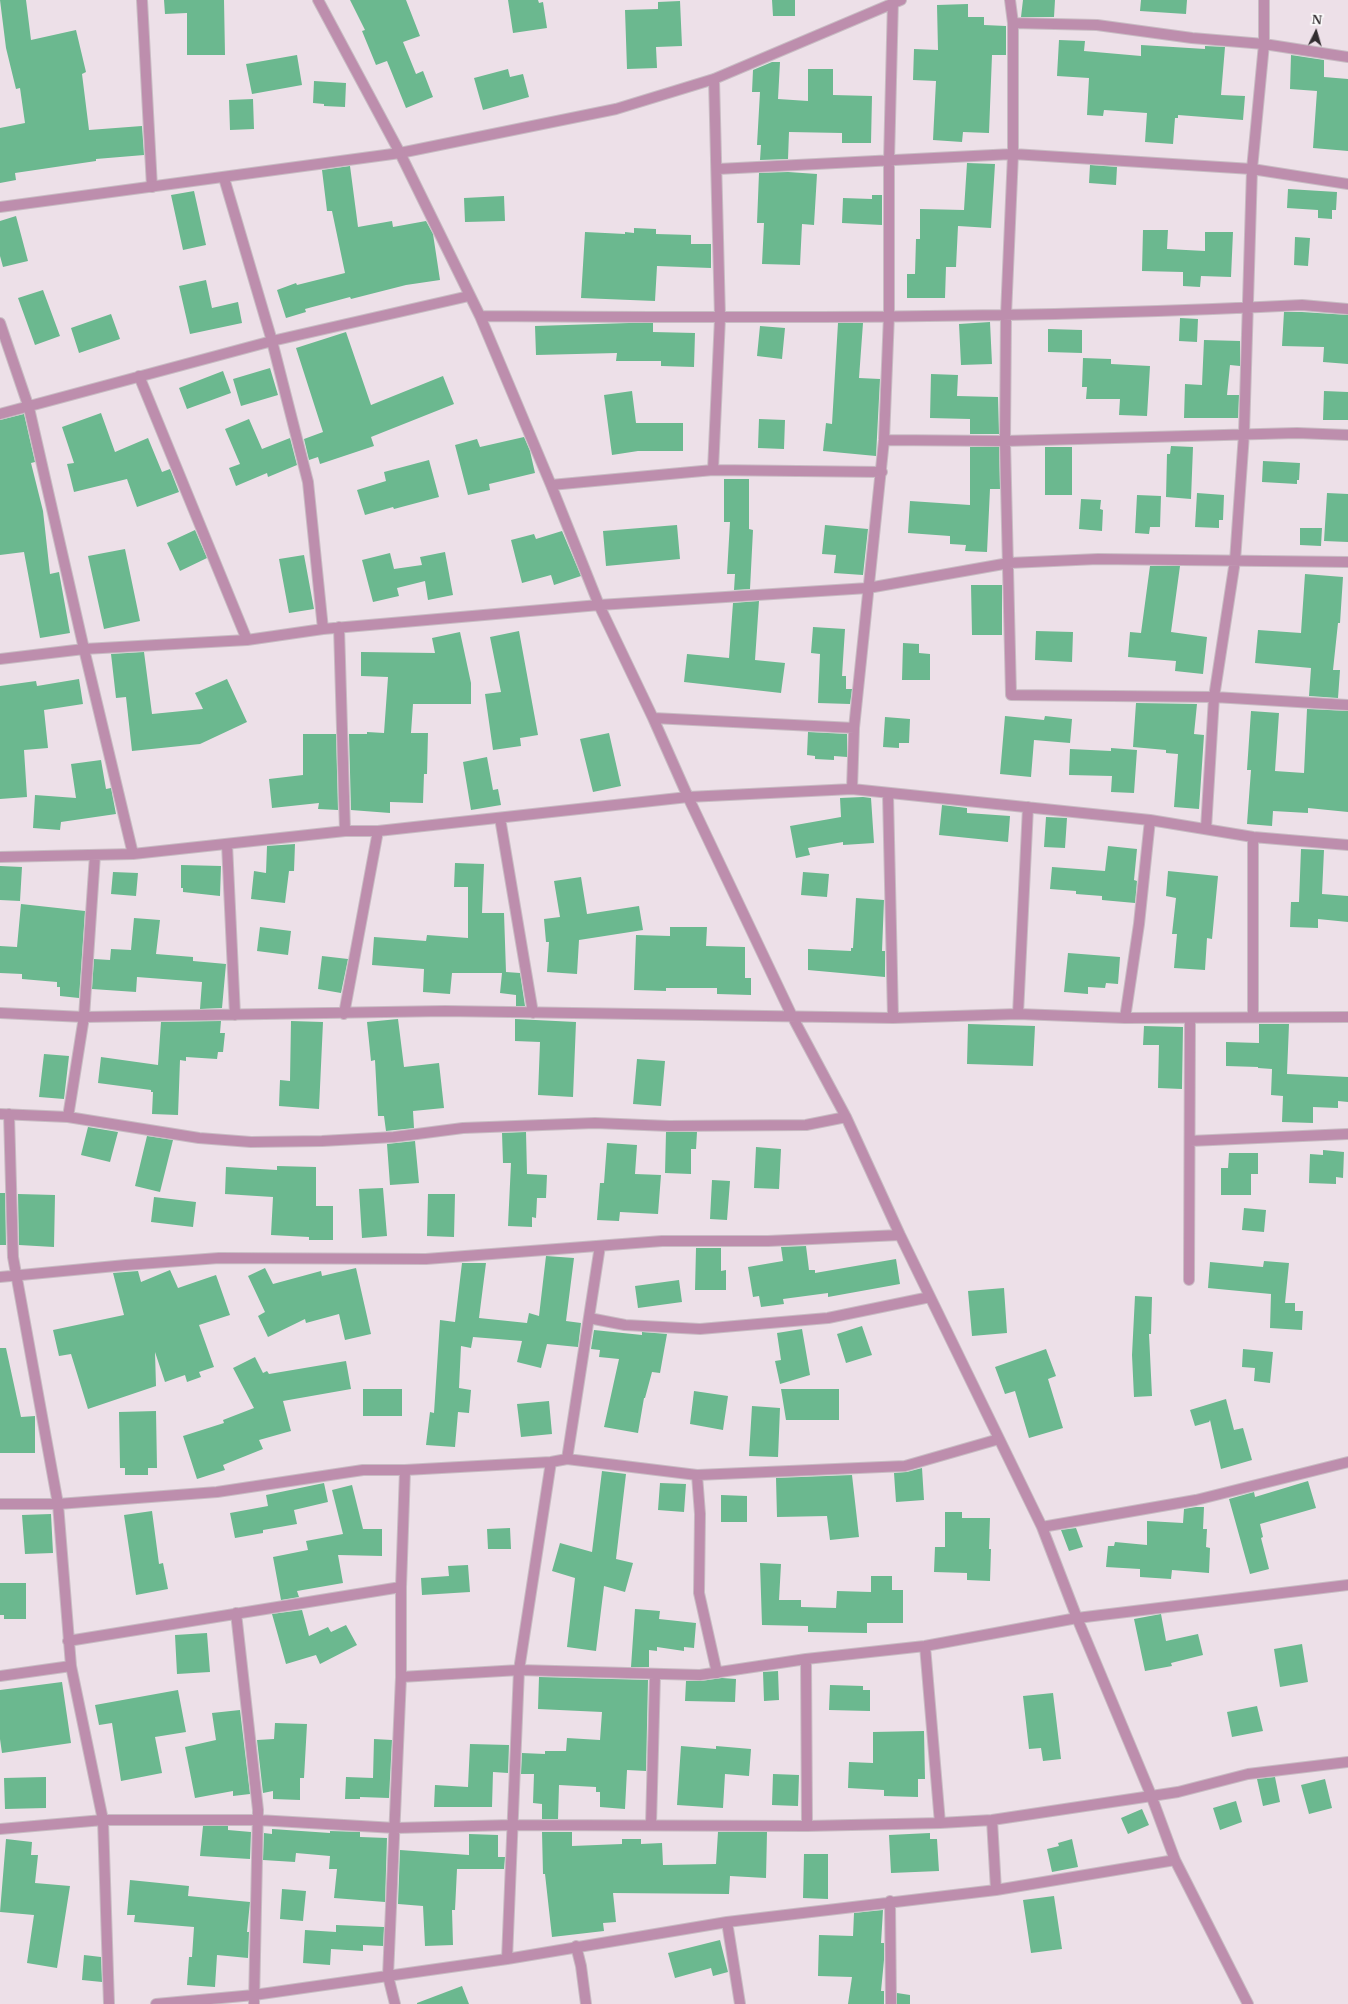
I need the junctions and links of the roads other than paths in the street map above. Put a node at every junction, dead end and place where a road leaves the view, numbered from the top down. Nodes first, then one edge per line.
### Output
1 (142, 0) edge
2 (318, 0) edge
3 (1010, 0) edge
4 (1264, 0) edge
5 (896, 1) edge
6 (1013, 23) junction
7 (1264, 44) junction
8 (1348, 57) edge
9 (714, 80) junction
10 (400, 153) junction
11 (1013, 154) junction
12 (889, 161) junction
13 (718, 169) junction
14 (1252, 169) junction
15 (224, 178) junction
16 (1348, 184) edge
17 (152, 187) junction
18 (0, 207) edge
19 (469, 296) junction
20 (1249, 307) junction
21 (1348, 309) edge
22 (889, 315) junction
23 (1006, 315) junction
24 (480, 316) junction
25 (720, 318) junction
26 (0, 323) edge
27 (272, 341) junction
28 (139, 376) junction
29 (29, 408) junction
30 (0, 414) edge
31 (1244, 434) junction
32 (1348, 435) edge
33 (884, 440) junction
34 (1005, 441) junction
35 (713, 470) junction
36 (882, 472) junction
37 (551, 484) junction
38 (1235, 561) junction
39 (1348, 562) edge
40 (1009, 564) junction
41 (868, 588) junction
42 (599, 605) junction
43 (339, 627) junction
44 (323, 629) junction
45 (247, 640) junction
46 (84, 649) junction
47 (0, 659) edge
48 (1214, 698) junction
49 (1348, 705) edge
50 (653, 718) junction
51 (854, 728) junction
52 (852, 789) junction
53 (888, 794) junction
54 (688, 797) junction
55 (1028, 808) junction
56 (500, 818) junction
57 (1150, 820) junction
58 (1206, 829) junction
59 (378, 830) junction
60 (345, 831) junction
61 (1253, 837) junction
62 (227, 844) junction
63 (1348, 845) edge
64 (133, 854) junction
65 (95, 855) junction
66 (0, 857) edge
67 (0, 1013) edge
68 (533, 1013) junction
69 (344, 1014) junction
70 (1018, 1014) junction
71 (235, 1015) junction
72 (792, 1016) junction
73 (84, 1017) junction
74 (1253, 1017) junction
75 (1348, 1017) edge
76 (893, 1018) junction
77 (1125, 1018) junction
78 (1190, 1018) junction
79 (4, 1114) edge
80 (846, 1116) junction
81 (68, 1118) junction
82 (1348, 1134) edge
83 (1190, 1141) junction
84 (900, 1235) junction
85 (600, 1246) junction
86 (18, 1276) junction
87 (0, 1277) edge
88 (1189, 1280) dead end
89 (930, 1297) junction
90 (589, 1318) junction
91 (999, 1439) junction
92 (567, 1459) junction
93 (551, 1462) junction
94 (1348, 1462) edge
95 (405, 1470) junction
96 (697, 1474) junction
97 (0, 1504) edge
98 (58, 1504) junction
99 (1042, 1527) junction
100 (1348, 1585) edge
101 (401, 1587) junction
102 (236, 1613) junction
103 (1077, 1618) junction
104 (68, 1641) junction
105 (925, 1646) junction
106 (806, 1659) junction
107 (71, 1666) junction
108 (519, 1670) junction
109 (717, 1673) junction
110 (655, 1675) junction
111 (0, 1676) edge
112 (401, 1677) junction
113 (1348, 1762) edge
114 (1151, 1795) junction
115 (103, 1820) junction
116 (258, 1820) junction
117 (992, 1820) junction
118 (940, 1823) junction
119 (512, 1825) junction
120 (651, 1825) junction
121 (807, 1826) junction
122 (395, 1828) junction
123 (0, 1829) edge
124 (1175, 1860) junction
125 (996, 1890) junction
126 (890, 1901) junction
127 (727, 1922) junction
128 (576, 1946) junction
129 (507, 1959) junction
130 (388, 1976) junction
131 (254, 1999) edge
132 (109, 2004) edge
133 (156, 2004) edge
134 (395, 2004) edge
135 (586, 2004) edge
136 (740, 2004) edge
137 (891, 2004) edge
138 (1248, 2004) edge

1 - 17 street
2 - 10 street
3 - 6 street
4 - 7 street
5 - 9 street
5 - 12 street
6 - 7 street
6 - 11 street
7 - 8 street
7 - 14 street
9 - 10 street
9 - 13 street
10 - 15 street
10 - 19 street
11 - 12 street
11 - 14 street
11 - 23 street
12 - 13 street
12 - 22 street
13 - 25 street
14 - 16 street
14 - 20 street
15 - 17 street
15 - 27 street
17 - 18 street
19 - 24 street
19 - 27 street
20 - 21 street
20 - 23 street
20 - 31 street
22 - 23 street
22 - 25 street
22 - 33 street
23 - 34 street
24 - 25 street
24 - 37 street
25 - 35 street
26 - 29 street
27 - 28 street
27 - 44 street
28 - 29 street
28 - 45 street
29 - 30 street
29 - 46 street
31 - 32 street
31 - 34 street
31 - 38 street
33 - 34 street
33 - 36 street
34 - 40 street
35 - 36 street
35 - 37 street
36 - 41 street
37 - 42 street
38 - 39 street
38 - 40 street
38 - 48 street
40 - 41 street
40 - 48 street
41 - 42 street
41 - 51 street
42 - 43 street
42 - 50 street
43 - 44 street
43 - 60 street
44 - 45 street
45 - 46 street
46 - 47 street
46 - 64 street
48 - 49 street
48 - 58 street
50 - 51 street
50 - 54 street
51 - 52 street
52 - 53 street
52 - 54 street
53 - 55 street
53 - 76 street
54 - 56 street
54 - 72 street
55 - 57 street
55 - 70 street
56 - 59 street
56 - 68 street
57 - 58 street
57 - 77 street
58 - 61 street
59 - 60 street
59 - 69 street
60 - 62 street
61 - 63 street
61 - 74 street
62 - 64 street
62 - 71 street
64 - 65 street
65 - 66 street
65 - 73 street
67 - 73 street
68 - 69 street
68 - 72 street
69 - 71 street
70 - 76 street
70 - 77 street
71 - 73 street
72 - 76 street
72 - 80 street
73 - 81 street
74 - 75 street
74 - 78 street
77 - 78 street
78 - 83 street
79 - 81 street
79 - 86 street
80 - 81 street
80 - 84 street
82 - 83 street
83 - 88 street
84 - 85 street
84 - 89 street
85 - 86 street
85 - 90 street
86 - 87 street
86 - 98 street
89 - 90 street
89 - 91 street
90 - 92 street
91 - 96 street
91 - 99 street
92 - 93 street
92 - 96 street
93 - 95 street
93 - 108 street
94 - 99 street
95 - 98 street
95 - 101 street
96 - 109 street
97 - 98 street
98 - 104 street
99 - 103 street
100 - 103 street
101 - 102 street
101 - 112 street
102 - 104 street
102 - 116 street
103 - 105 street
103 - 114 street
104 - 107 street
105 - 106 street
105 - 118 street
106 - 109 street
106 - 121 street
107 - 111 street
107 - 115 street
108 - 110 street
108 - 112 street
108 - 119 street
109 - 110 street
110 - 120 street
112 - 122 street
113 - 114 street
114 - 117 street
114 - 124 street
115 - 116 street
115 - 123 street
115 - 132 street
116 - 122 street
116 - 131 street
117 - 118 street
117 - 125 street
118 - 121 street
119 - 120 street
119 - 122 street
119 - 129 street
120 - 121 street
122 - 130 street
124 - 125 street
124 - 138 street
125 - 126 street
126 - 127 street
126 - 137 street
127 - 128 street
127 - 136 street
128 - 129 street
128 - 135 street
129 - 130 street
130 - 131 street
130 - 134 street
131 - 133 street

